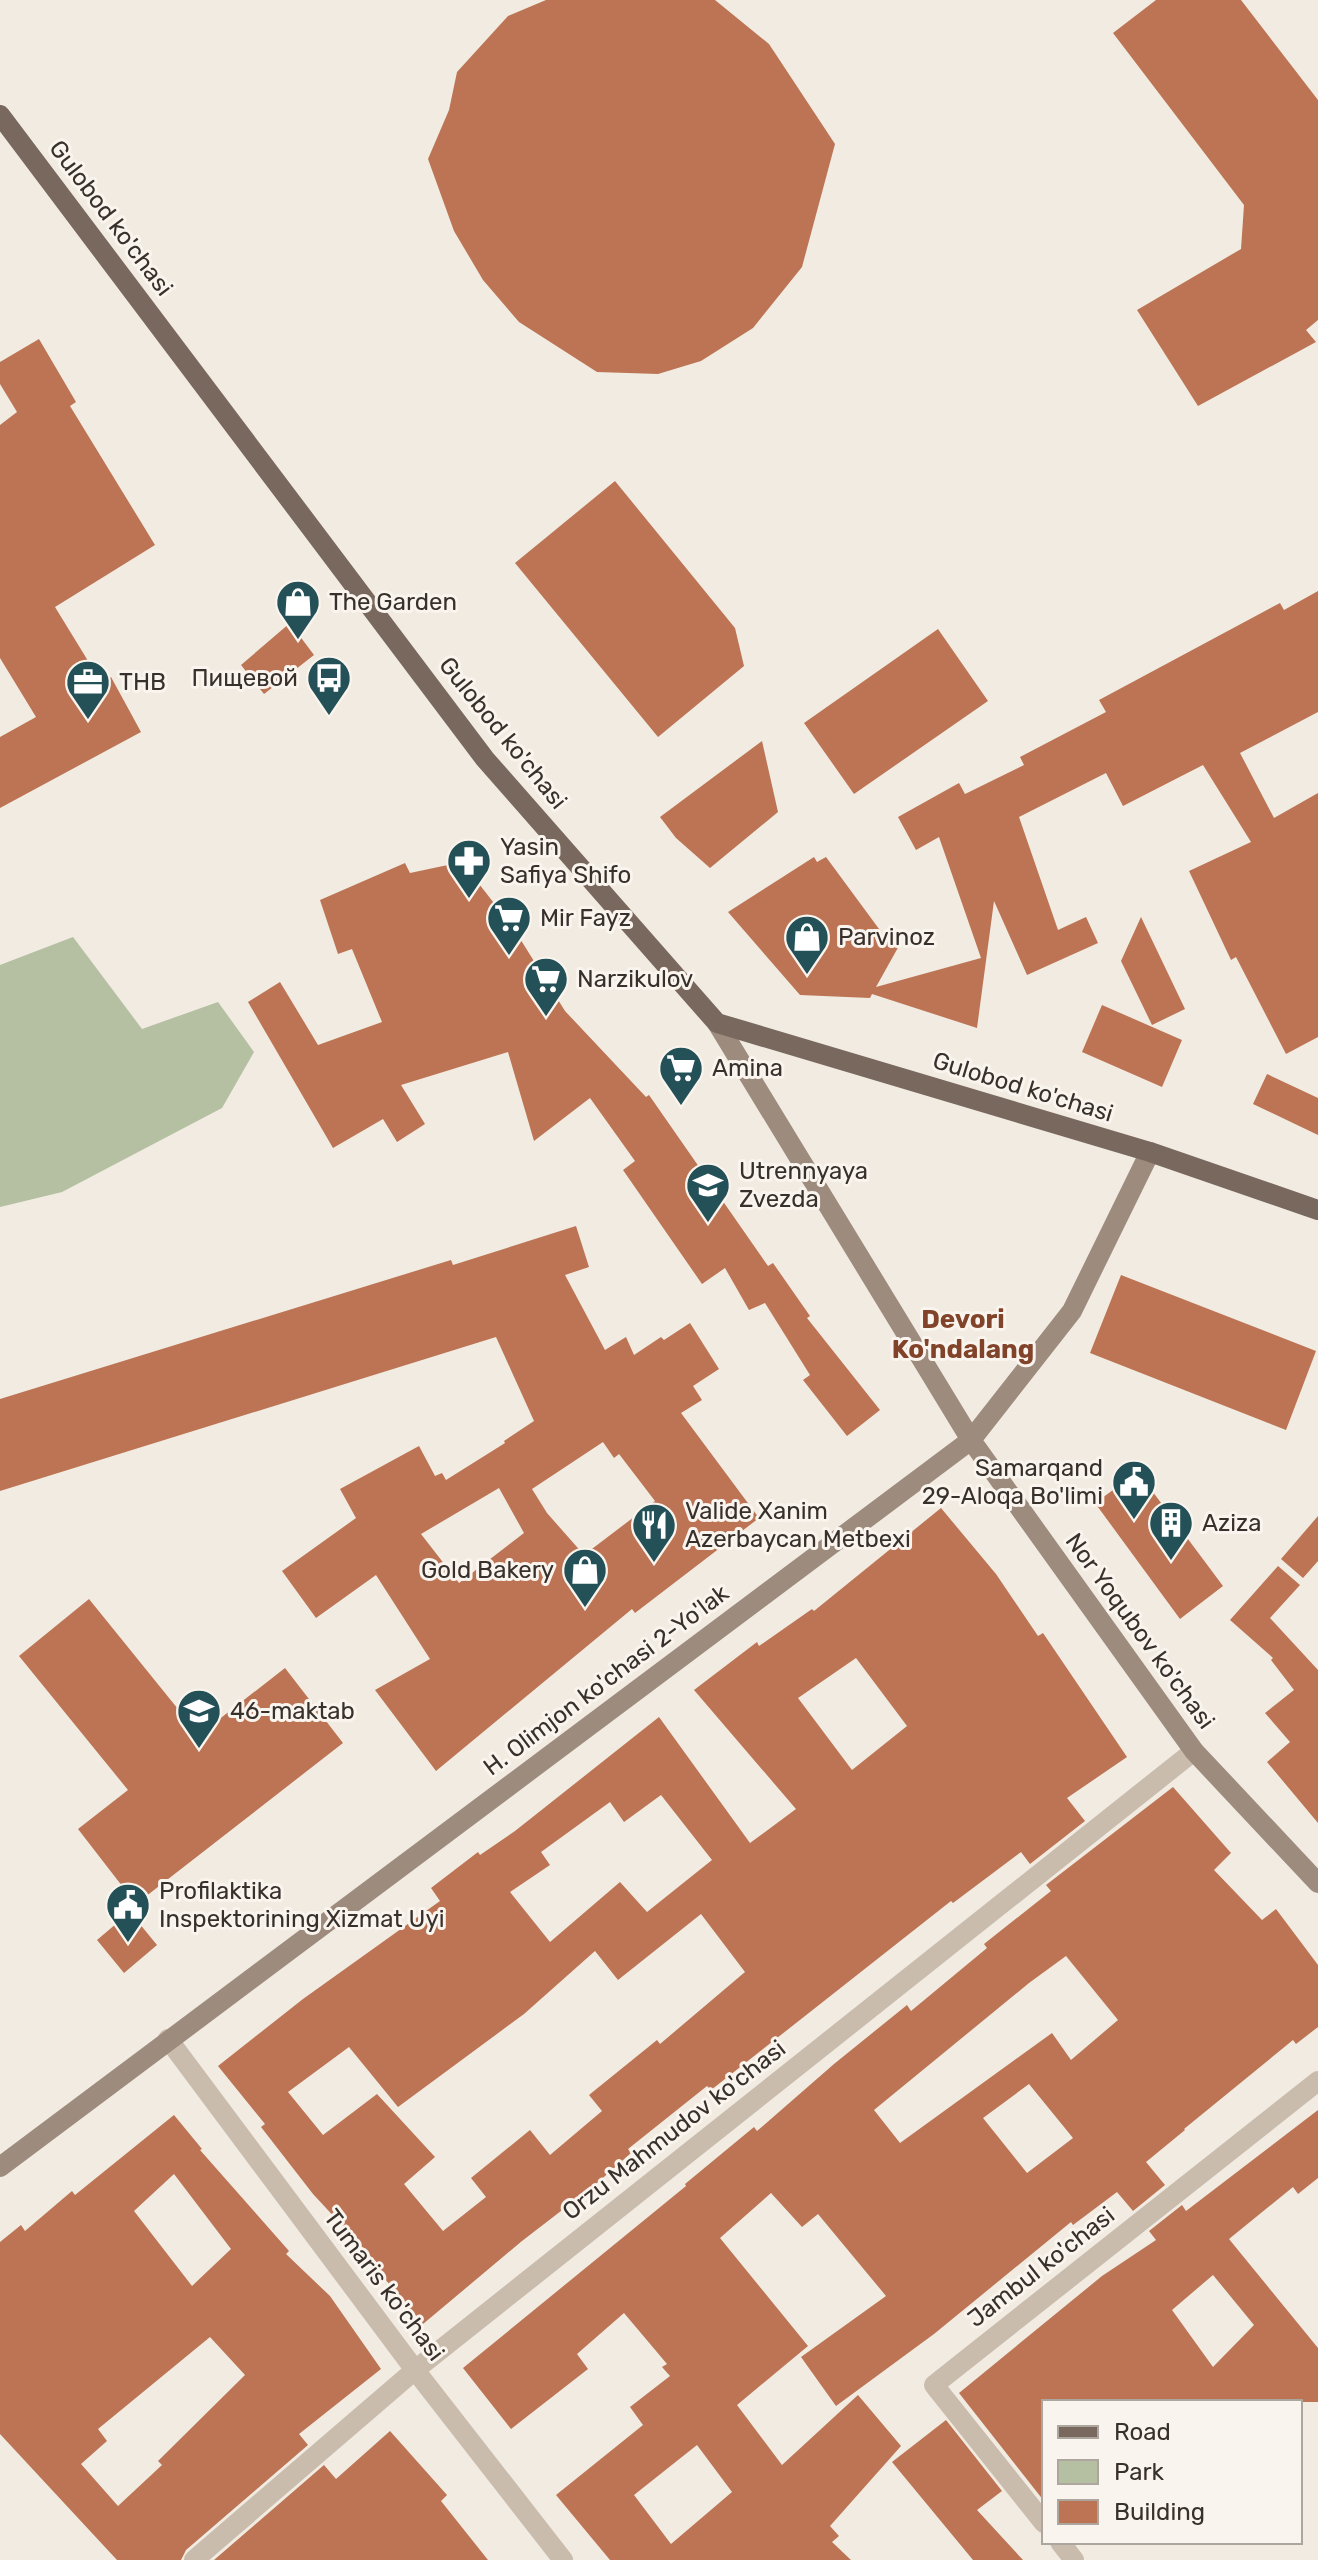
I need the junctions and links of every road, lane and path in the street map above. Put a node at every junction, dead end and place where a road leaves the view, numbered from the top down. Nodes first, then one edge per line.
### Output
1 (0, 115) edge
2 (717, 1023) junction
3 (1150, 1152) junction
4 (1318, 1210) edge
5 (971, 1440) junction
6 (1194, 1751) junction
7 (1318, 1883) edge
8 (168, 2039) junction
9 (1318, 2081) edge
10 (0, 2167) edge
11 (415, 2370) junction
12 (1042, 2520) edge
13 (1062, 2544) edge
14 (194, 2560) edge
15 (563, 2560) edge
16 (1074, 2560) edge

1 - 2 main road, Gulobod ko'chasi
2 - 3 main road, Gulobod ko'chasi
2 - 5 main road, Nor Yoqubov ko'chasi
3 - 4 main road, Gulobod ko'chasi
3 - 5 main road, H. Olimjon ko'chasi 2-Yo'lak
5 - 6 main road, Nor Yoqubov ko'chasi
5 - 8 main road, H. Olimjon ko'chasi 2-Yo'lak
6 - 7 main road, Nor Yoqubov ko'chasi
6 - 11 street, Orzu Mahmudov ko'chasi
8 - 10 main road, H. Olimjon ko'chasi 2-Yo'lak
8 - 11 street, Tumaris ko'chasi
9 - 12 street, Jambul ko'chasi
11 - 14 street, Orzu Mahmudov ko'chasi
11 - 15 street, Tumaris ko'chasi
13 - 16 street

